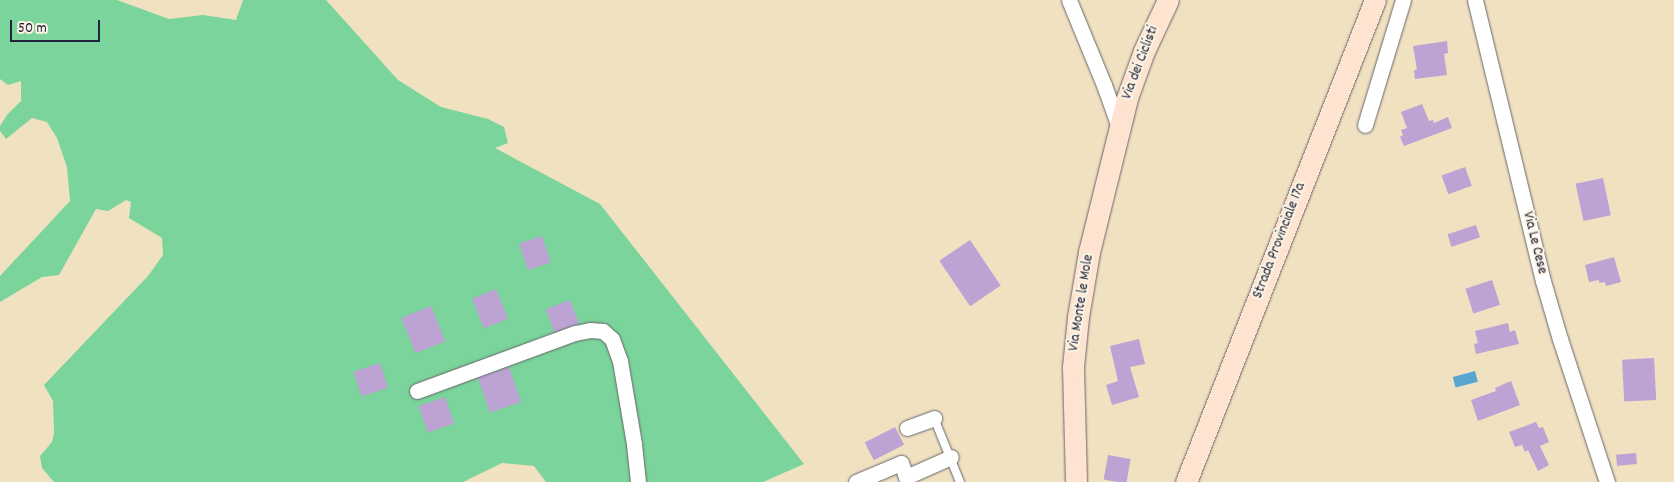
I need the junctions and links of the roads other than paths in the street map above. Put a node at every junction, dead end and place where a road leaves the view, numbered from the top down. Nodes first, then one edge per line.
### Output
1 (1069, 0) edge
2 (1168, 0) edge
3 (1375, 0) edge
4 (1403, 0) edge
5 (1476, 0) edge
6 (1365, 125) dead end
7 (1119, 127) junction
8 (417, 391) dead end
9 (934, 418) joint
10 (907, 428) dead end
11 (951, 457) junction
12 (638, 482) edge
13 (856, 482) edge
14 (960, 482) edge
15 (1076, 482) edge
16 (1186, 482) edge
17 (1607, 482) edge

1 - 7 street
2 - 7 main road, Via dei Ciclisti
3 - 16 main road, Strada Provinciale 17a
4 - 6 street
5 - 17 street, Via Le Cese
7 - 15 main road, Via Monte le Mole
8 - 12 street
9 - 10 street
9 - 11 lane
11 - 13 street
11 - 14 lane

